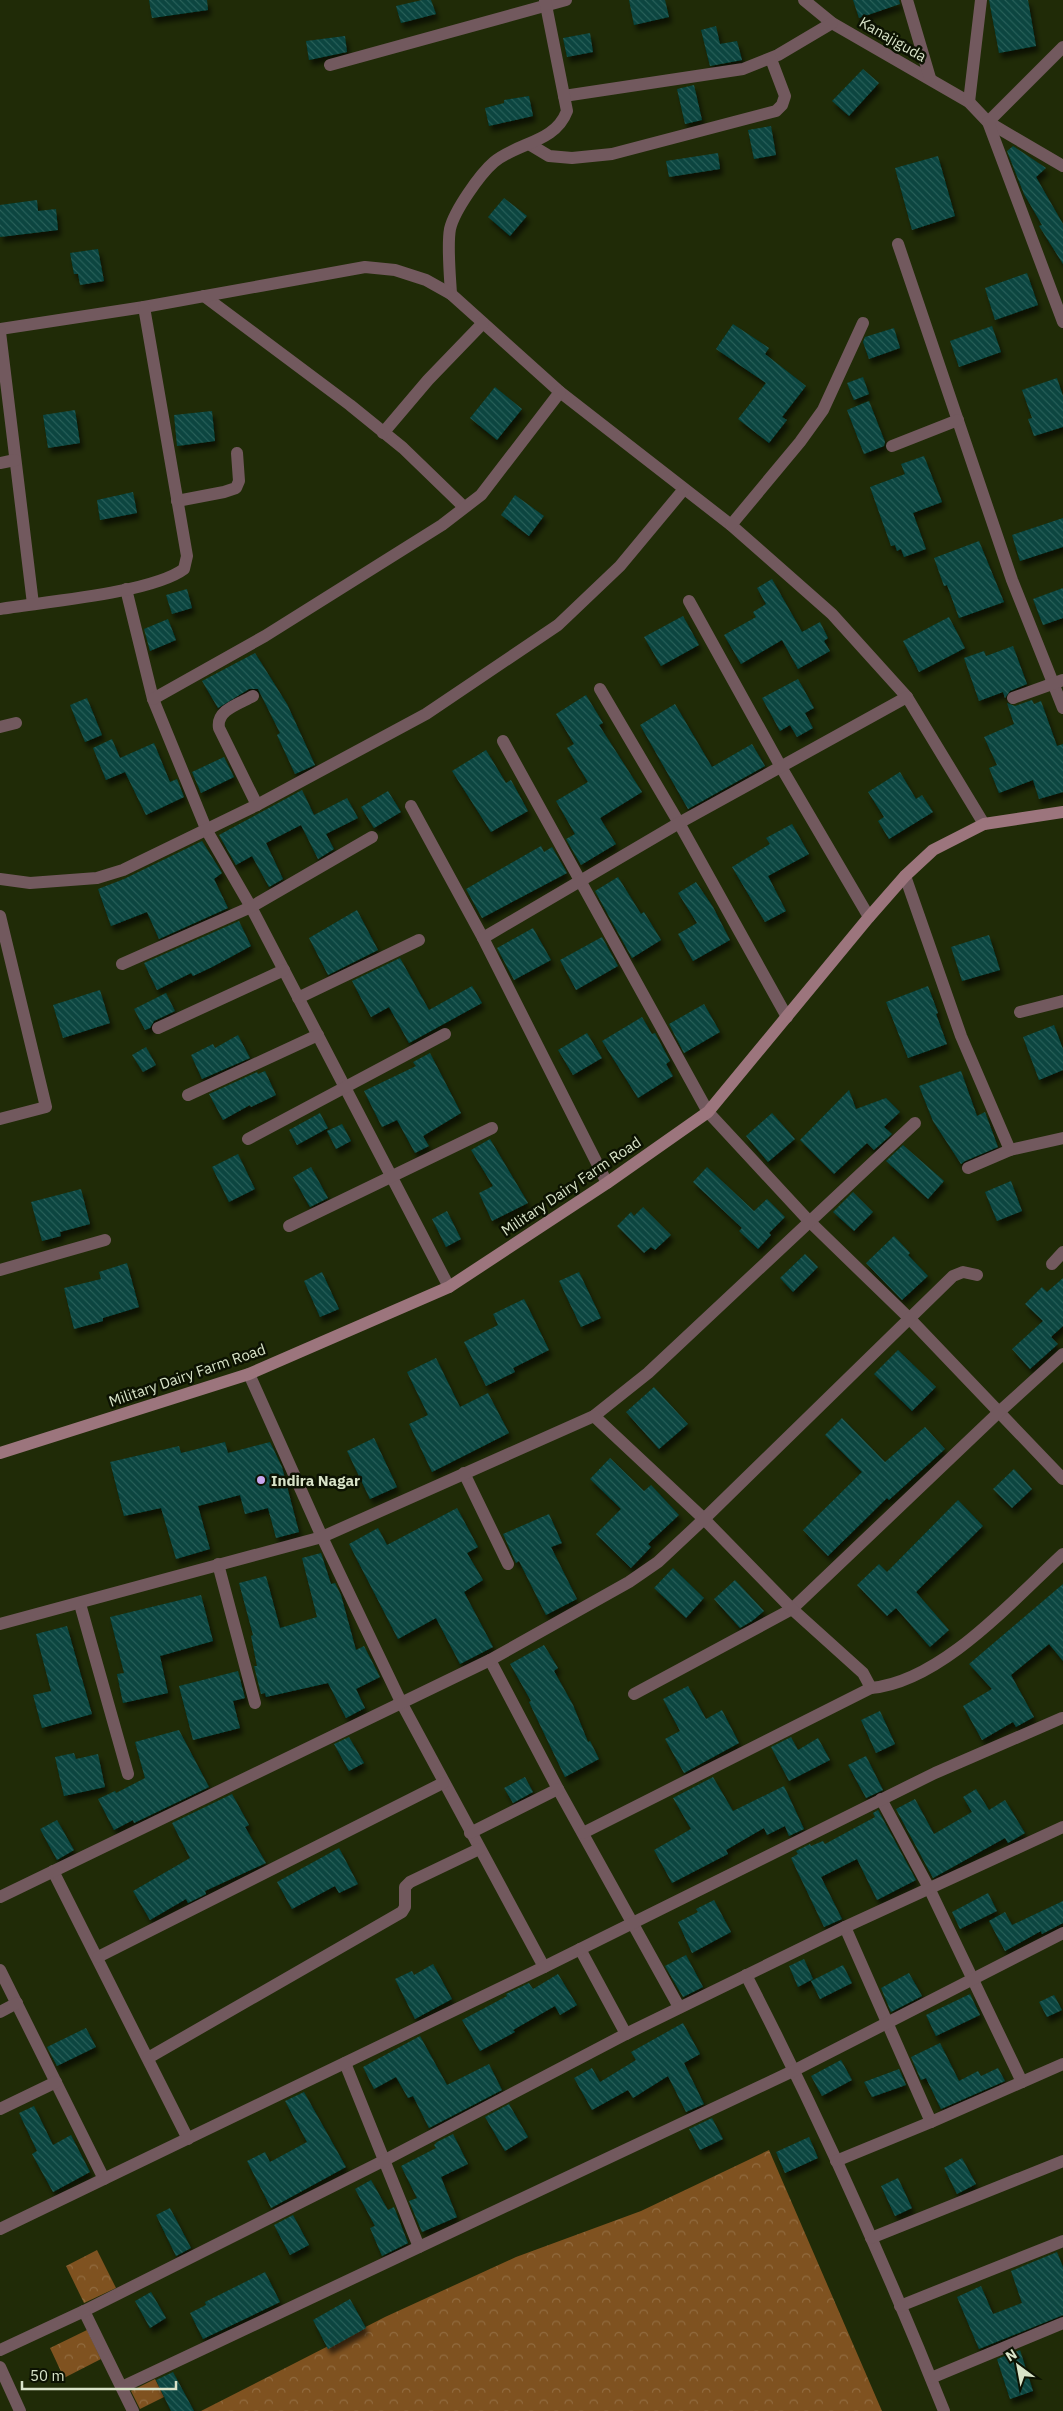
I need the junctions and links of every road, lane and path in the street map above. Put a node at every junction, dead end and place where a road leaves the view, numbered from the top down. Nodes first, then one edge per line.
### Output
1 (566, 0) edge
2 (804, 0) edge
3 (907, 0) edge
4 (981, 0) edge
5 (546, 3) edge
6 (832, 23) junction
7 (1063, 47) edge
8 (771, 59) junction
9 (330, 66) dead end
10 (930, 78) junction
11 (564, 96) junction
12 (968, 102) junction
13 (988, 122) junction
14 (529, 144) junction
15 (1063, 166) edge
16 (898, 244) dead end
17 (451, 294) junction
18 (204, 296) junction
19 (144, 307) junction
20 (1063, 322) edge
21 (483, 323) junction
22 (863, 324) dead end
23 (0, 330) edge
24 (560, 392) junction
25 (958, 420) junction
26 (383, 433) junction
27 (892, 446) dead end
28 (237, 453) dead end
29 (15, 460) junction
30 (0, 462) edge
31 (684, 488) junction
32 (177, 501) junction
33 (464, 507) junction
34 (731, 525) junction
35 (126, 589) junction
36 (690, 601) dead end
37 (33, 604) junction
38 (0, 609) edge
39 (1058, 682) edge
40 (600, 689) dead end
41 (253, 696) dead end
42 (907, 697) junction
43 (153, 698) junction
44 (1013, 698) dead end
45 (1063, 708) edge
46 (16, 723) dead end
47 (0, 726) edge
48 (503, 741) dead end
49 (781, 767) junction
50 (258, 805) junction
51 (411, 806) dead end
52 (1063, 812) edge
53 (679, 823) junction
54 (984, 824) junction
55 (207, 831) junction
56 (372, 837) dead end
57 (905, 876) junction
58 (0, 879) edge
59 (579, 881) junction
60 (251, 907) junction
61 (0, 916) edge
62 (869, 918) junction
63 (483, 938) junction
64 (419, 940) dead end
65 (122, 964) dead end
66 (284, 970) junction
67 (298, 998) junction
68 (1063, 1000) edge
69 (1020, 1012) dead end
70 (787, 1017) junction
71 (158, 1028) dead end
72 (446, 1034) dead end
73 (318, 1035) junction
74 (345, 1087) junction
75 (188, 1096) dead end
76 (708, 1112) junction
77 (0, 1119) edge
78 (915, 1122) dead end
79 (492, 1128) dead end
80 (1063, 1138) edge
81 (248, 1139) dead end
82 (1010, 1150) junction
83 (968, 1168) dead end
84 (392, 1176) junction
85 (607, 1183) junction
86 (809, 1221) junction
87 (290, 1226) dead end
88 (105, 1240) dead end
89 (1063, 1252) edge
90 (1052, 1264) dead end
91 (0, 1270) edge
92 (977, 1275) dead end
93 (449, 1287) junction
94 (909, 1318) junction
95 (1063, 1354) edge
96 (249, 1374) junction
97 (999, 1412) junction
98 (594, 1416) junction
99 (1, 1450) edge
100 (464, 1474) junction
101 (1063, 1479) edge
102 (704, 1519) junction
103 (322, 1537) junction
104 (1063, 1554) edge
105 (218, 1564) junction
106 (508, 1564) dead end
107 (80, 1604) junction
108 (792, 1609) junction
109 (0, 1624) edge
110 (490, 1660) junction
111 (871, 1688) junction
112 (634, 1694) dead end
113 (401, 1702) junction
114 (255, 1703) dead end
115 (1062, 1718) edge
116 (128, 1774) dead end
117 (443, 1783) junction
118 (558, 1789) junction
119 (881, 1799) junction
120 (1063, 1828) edge
121 (470, 1833) junction
122 (583, 1833) junction
123 (479, 1849) junction
124 (54, 1871) junction
125 (929, 1888) junction
126 (0, 1897) edge
127 (633, 1923) junction
128 (845, 1927) junction
129 (1063, 1933) edge
130 (580, 1949) junction
131 (98, 1957) junction
132 (544, 1967) junction
133 (0, 1970) edge
134 (746, 1975) junction
135 (973, 1978) junction
136 (17, 2003) junction
137 (679, 2008) junction
138 (0, 2012) edge
139 (887, 2024) junction
140 (626, 2034) junction
141 (148, 2058) junction
142 (346, 2063) junction
143 (1063, 2064) edge
144 (795, 2070) junction
145 (56, 2082) junction
146 (1022, 2082) junction
147 (0, 2109) edge
148 (931, 2122) junction
149 (188, 2139) junction
150 (385, 2160) junction
151 (1063, 2161) edge
152 (836, 2162) junction
153 (104, 2179) junction
154 (0, 2229) edge
155 (871, 2238) junction
156 (1063, 2241) edge
157 (419, 2247) junction
158 (900, 2306) junction
159 (84, 2311) junction
160 (1063, 2323) edge
161 (0, 2350) edge
162 (0, 2367) edge
163 (931, 2378) junction
164 (122, 2387) junction
165 (20, 2411) edge
166 (133, 2411) edge
167 (944, 2411) edge

1 - 5 street
2 - 6 street, Kanajiguda
3 - 10 street
4 - 12 street
5 - 9 street
5 - 11 street
6 - 8 street
6 - 10 street, Kanajiguda
7 - 13 street
8 - 11 street
8 - 14 street
10 - 12 street, Kanajiguda
11 - 14 street
12 - 13 street, Kanajiguda
13 - 15 street, Kanajiguda
13 - 20 street
14 - 17 street
16 - 25 street
17 - 18 street
17 - 21 street
18 - 19 street
18 - 26 street
19 - 23 street
19 - 32 street
21 - 24 street
21 - 26 street
22 - 34 street
23 - 29 street
24 - 31 street
24 - 33 street
25 - 27 street
25 - 39 street
26 - 33 street
28 - 32 street
29 - 30 street
29 - 37 street
31 - 34 street
31 - 50 street
32 - 35 street
33 - 43 street
34 - 42 street
35 - 37 street
35 - 43 street
36 - 49 street
37 - 38 street
39 - 44 street
39 - 45 street
40 - 53 street
41 - 50 street
42 - 49 street
42 - 54 street
43 - 55 street
46 - 47 street
48 - 59 street
49 - 53 street
49 - 62 street
50 - 55 street
51 - 63 street
52 - 54 main road, Military Dairy Farm Road
53 - 59 street
53 - 70 street
54 - 57 main road, Military Dairy Farm Road
55 - 58 street
55 - 60 street
56 - 60 street
57 - 62 main road, Military Dairy Farm Road
57 - 82 street
59 - 63 street
59 - 76 street
60 - 65 street
60 - 66 street
61 - 77 street
62 - 70 main road, Military Dairy Farm Road
63 - 85 street
64 - 67 street
66 - 67 street
66 - 71 street
67 - 73 street
68 - 69 street
70 - 76 main road, Military Dairy Farm Road
72 - 74 street
73 - 74 street
73 - 75 street
74 - 81 street
74 - 84 street
76 - 85 main road, Military Dairy Farm Road
76 - 86 street
78 - 86 street
79 - 84 street
80 - 82 street
82 - 83 street
84 - 87 street
84 - 93 street
85 - 93 main road, Military Dairy Farm Road
86 - 94 street
86 - 98 street
88 - 91 street
89 - 90 street
92 - 94 street
93 - 96 main road, Military Dairy Farm Road
94 - 97 street
94 - 102 street
95 - 97 street
96 - 99 main road, Military Dairy Farm Road
96 - 103 street
97 - 101 street
97 - 108 street
98 - 100 street
98 - 102 street
100 - 103 street
100 - 106 street
102 - 108 street
102 - 110 street
103 - 105 street
103 - 113 street
104 - 111 street
105 - 107 street
105 - 114 street
107 - 109 street
107 - 116 street
108 - 111 street
108 - 112 street
110 - 113 street
110 - 118 street
111 - 122 street
113 - 117 street
113 - 124 street
115 - 119 street
117 - 121 street
117 - 131 street
118 - 121 street
118 - 122 street
119 - 125 street
119 - 127 street
120 - 125 street
121 - 123 street
122 - 127 street
123 - 132 street
123 - 141 street
124 - 126 street
124 - 131 street
125 - 128 street
125 - 135 street
127 - 130 street
127 - 137 street
128 - 134 street
128 - 139 street
129 - 135 street
130 - 132 street
130 - 140 street
131 - 141 street
132 - 142 street
133 - 136 street
134 - 137 street
134 - 144 street
135 - 139 street
135 - 146 street
136 - 138 street
136 - 145 street
137 - 140 street
139 - 144 street
139 - 148 street
140 - 150 street
141 - 149 street
142 - 149 street
142 - 150 street
143 - 146 street
144 - 152 street
144 - 157 street
145 - 147 street
145 - 153 street
146 - 148 street
148 - 152 street
149 - 153 street
150 - 157 street
150 - 159 street
151 - 155 street
152 - 155 street
153 - 154 street
155 - 158 street
156 - 158 street
157 - 164 street
158 - 163 street
159 - 161 street
159 - 164 street
160 - 163 street
162 - 165 street
163 - 167 street
164 - 166 street

